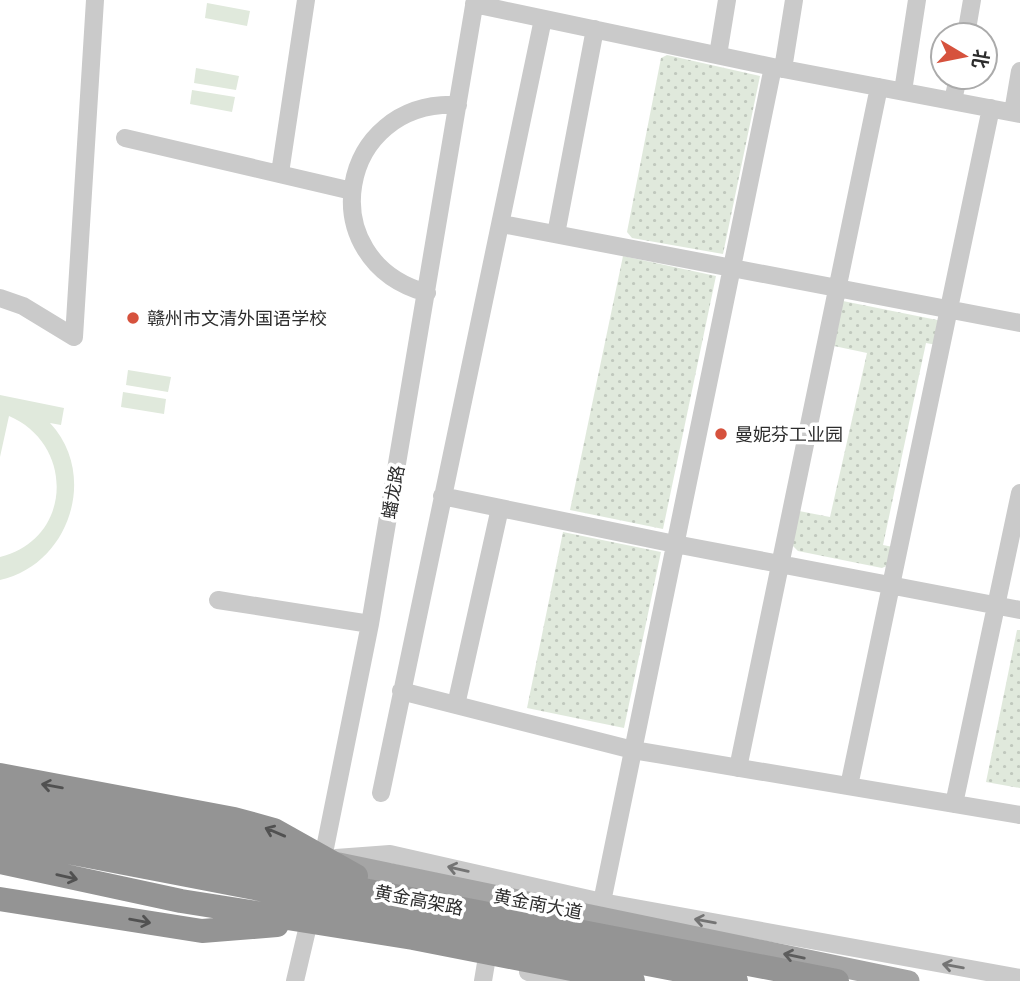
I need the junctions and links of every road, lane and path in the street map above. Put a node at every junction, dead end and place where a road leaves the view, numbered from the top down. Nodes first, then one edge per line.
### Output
1 (95, 0) edge
2 (306, 0) edge
3 (727, 0) edge
4 (794, 0) edge
5 (917, 0) edge
6 (972, 0) edge
7 (475, 2) edge
8 (520, 7) edge
9 (543, 19) junction
10 (968, 21) edge
11 (594, 29) junction
12 (718, 55) junction
13 (778, 68) junction
14 (1020, 71) edge
15 (879, 87) junction
16 (902, 91) junction
17 (955, 91) edge
18 (953, 101) junction
19 (458, 105) junction
20 (991, 108) junction
21 (1016, 113) edge
22 (125, 138) dead end
23 (281, 173) junction
24 (352, 191) junction
25 (502, 224) junction
26 (556, 234) junction
27 (732, 267) junction
28 (837, 287) junction
29 (427, 293) junction
30 (0, 298) edge
31 (949, 309) junction
32 (1020, 323) edge
33 (1020, 493) edge
34 (442, 496) junction
35 (500, 508) junction
36 (675, 544) junction
37 (780, 564) junction
38 (891, 585) junction
39 (218, 600) dead end
40 (996, 606) junction
41 (1020, 610) edge
42 (370, 624) junction
43 (401, 691) junction
44 (456, 705) junction
45 (633, 750) junction
46 (738, 768) junction
47 (0, 775) edge
48 (849, 786) junction
49 (381, 793) dead end
50 (0, 797) edge
51 (954, 804) junction
52 (0, 805) edge
53 (1020, 815) edge
54 (0, 820) edge
55 (0, 839) edge
56 (323, 859) junction
57 (0, 862) edge
58 (356, 876) junction
59 (0, 899) edge
60 (602, 902) junction
61 (313, 904) junction
62 (548, 906) junction
63 (335, 925) junction
64 (536, 952) junction
65 (750, 955) junction
66 (485, 972) edge
67 (1020, 978) edge
68 (295, 981) edge
69 (567, 981) edge
70 (634, 981) edge
71 (674, 981) edge
72 (736, 981) edge
73 (837, 981) edge
74 (909, 981) edge

1 - 30 street
2 - 23 street
3 - 12 street
4 - 13 street
5 - 16 street
6 - 10 street
7 - 8 street
7 - 19 street, 蟠龙路
8 - 9 street
9 - 11 street
9 - 25 street
11 - 12 street
11 - 26 street
12 - 13 street
13 - 15 street
13 - 27 street
14 - 21 street
15 - 16 street
15 - 28 street
16 - 18 street
17 - 18 street
18 - 20 street
19 - 24 street
19 - 29 street, 蟠龙路
20 - 21 street
20 - 31 street
22 - 23 street
23 - 24 street
24 - 29 street
25 - 26 street
25 - 34 street
26 - 27 street
27 - 28 street
27 - 36 street
28 - 31 street
28 - 37 street
29 - 42 street, 蟠龙路
31 - 32 street
31 - 38 street
33 - 40 street
34 - 35 street
34 - 43 street
35 - 36 street
35 - 44 street
36 - 37 street
36 - 45 street
37 - 38 street
37 - 46 street
38 - 40 street
38 - 48 street
39 - 42 street
40 - 41 street
40 - 51 street
42 - 56 street, 蟠龙路
43 - 44 street
43 - 49 street
44 - 45 street
45 - 46 street
45 - 60 street
46 - 48 street
58 -> 47 highway, bridge
48 - 51 street
50 - 58 highway, bridge
51 - 53 street
52 - 56 main road, 黄金南大道
54 - 65 highway, 黄金高架路, bridge
55 - 61 main road
55 - 72 highway, 黄金高架路, bridge
60 -> 56 street
56 - 61 street, 蟠龙路
56 - 62 main road, 黄金南大道
57 -> 63 highway, bridge
58 - 65 highway, bridge
59 -> 63 highway, bridge
67 -> 60 street
61 - 64 main road
61 - 66 street
61 - 68 street, 蟠龙路
62 - 64 main road
62 - 65 main road, 黄金南大道
63 - 70 highway, bridge
64 - 71 main road
65 - 72 main road
65 - 73 highway, 黄金高架路, bridge
74 -> 65 main road, 黄金南大道
66 - 69 street

